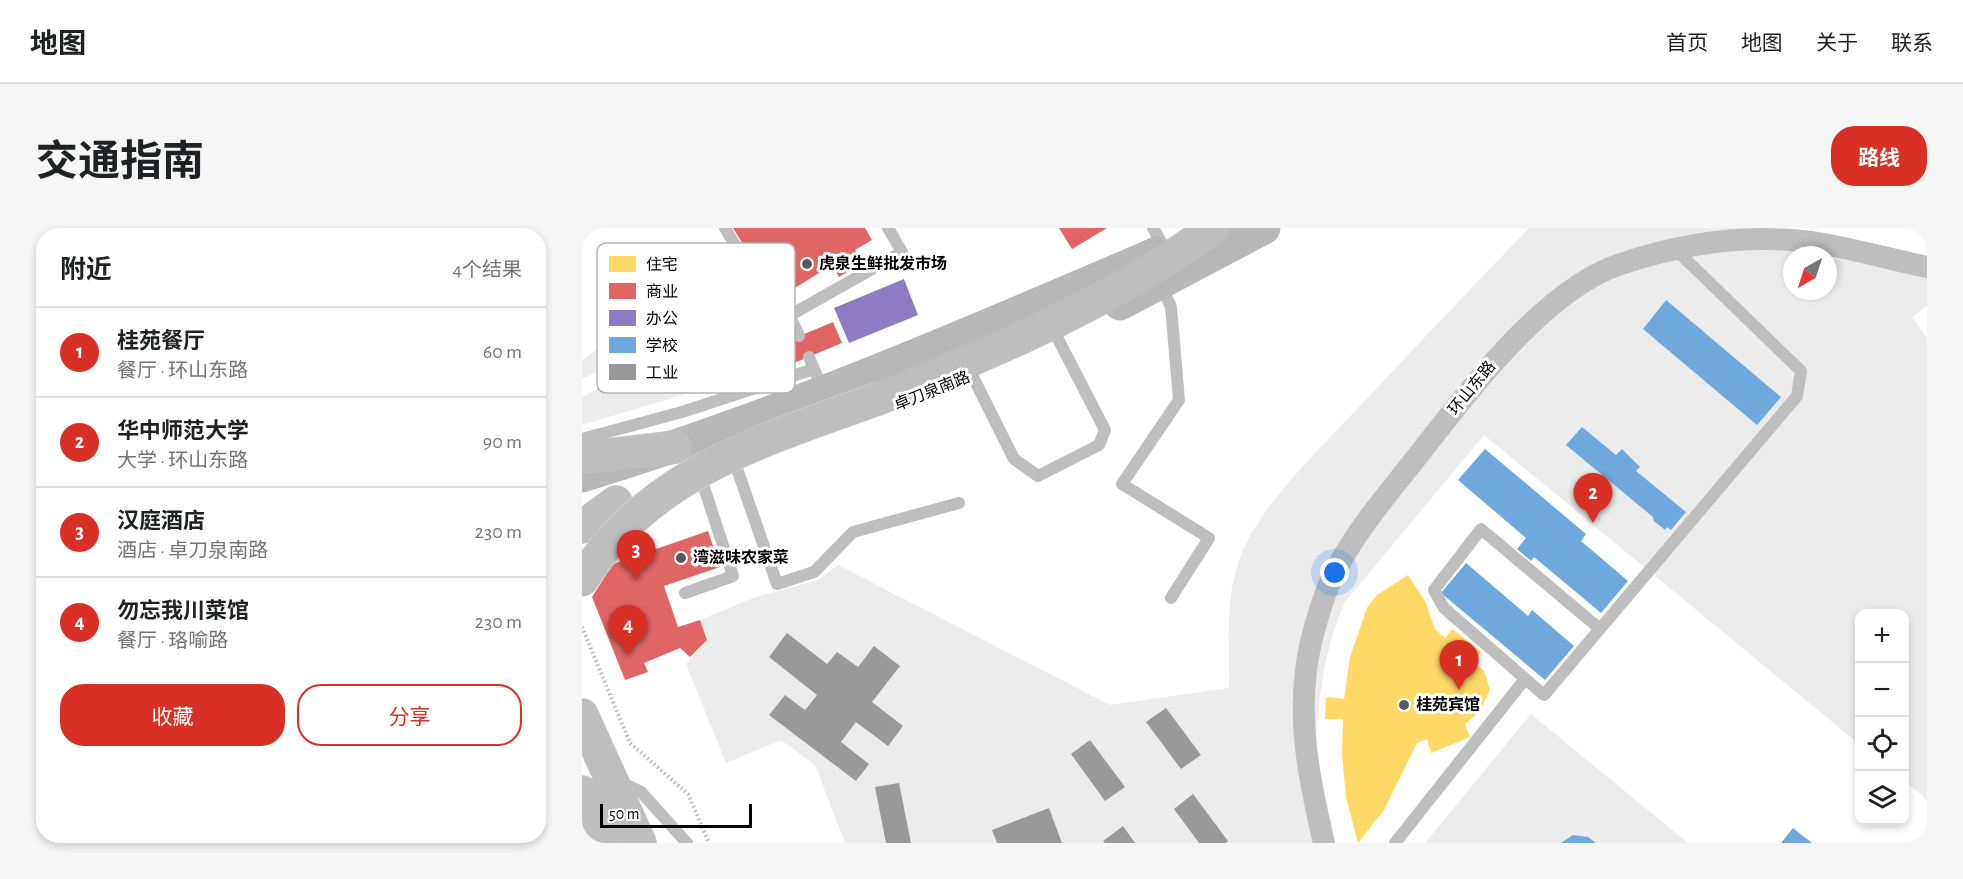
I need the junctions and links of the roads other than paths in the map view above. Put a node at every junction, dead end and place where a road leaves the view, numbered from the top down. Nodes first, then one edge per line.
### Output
1 (725, 228) edge
2 (888, 228) edge
3 (1214, 228) edge
4 (1264, 228) edge
5 (1159, 239) edge
6 (734, 243) edge
7 (1675, 249) junction
8 (1927, 267) edge
9 (1160, 283) junction
10 (795, 312) edge
11 (795, 327) edge
12 (799, 336) dead end
13 (1057, 337) junction
14 (815, 372) junction
15 (972, 375) junction
16 (795, 378) edge
17 (795, 383) edge
18 (745, 393) edge
19 (776, 393) edge
20 (582, 438) edge
21 (676, 447) junction
22 (582, 458) edge
23 (735, 464) junction
24 (700, 475) junction
25 (582, 476) edge
26 (616, 502) junction
27 (959, 503) dead end
28 (582, 511) edge
29 (582, 527) edge
30 (582, 580) edge
31 (685, 593) dead end
32 (1171, 598) dead end
33 (1600, 629) junction
34 (1525, 678) junction
35 (582, 715) edge
36 (598, 779) edge
37 (582, 792) edge
38 (605, 843) edge
39 (640, 843) edge
40 (687, 843) edge
41 (1324, 843) edge
42 (1395, 843) edge

1 - 6 lane
2 - 10 lane
3 - 5 main road
3 - 30 main road, bridge
4 - 9 main road, 卓刀泉南路
5 - 14 main road
7 - 8 street, 环山东路
7 - 33 lane
7 - 41 street, 环山东路
9 - 13 main road, 卓刀泉南路
9 - 32 lane
11 - 12 lane
13 - 15 main road, 卓刀泉南路
13 - 15 lane
14 - 16 lane
14 - 17 main road
15 - 23 main road, 卓刀泉南路
18 - 20 lane
19 - 21 main road
21 - 22 main road
21 - 25 main road
23 - 24 main road, 卓刀泉南路
23 - 27 lane
24 - 26 main road, 卓刀泉南路
24 - 31 lane
26 - 28 main road, 卓刀泉南路
26 - 29 main road
33 - 34 lane
33 - 34 lane
34 - 42 lane
35 - 36 main road
36 - 39 main road
36 - 40 lane
37 - 38 main road

